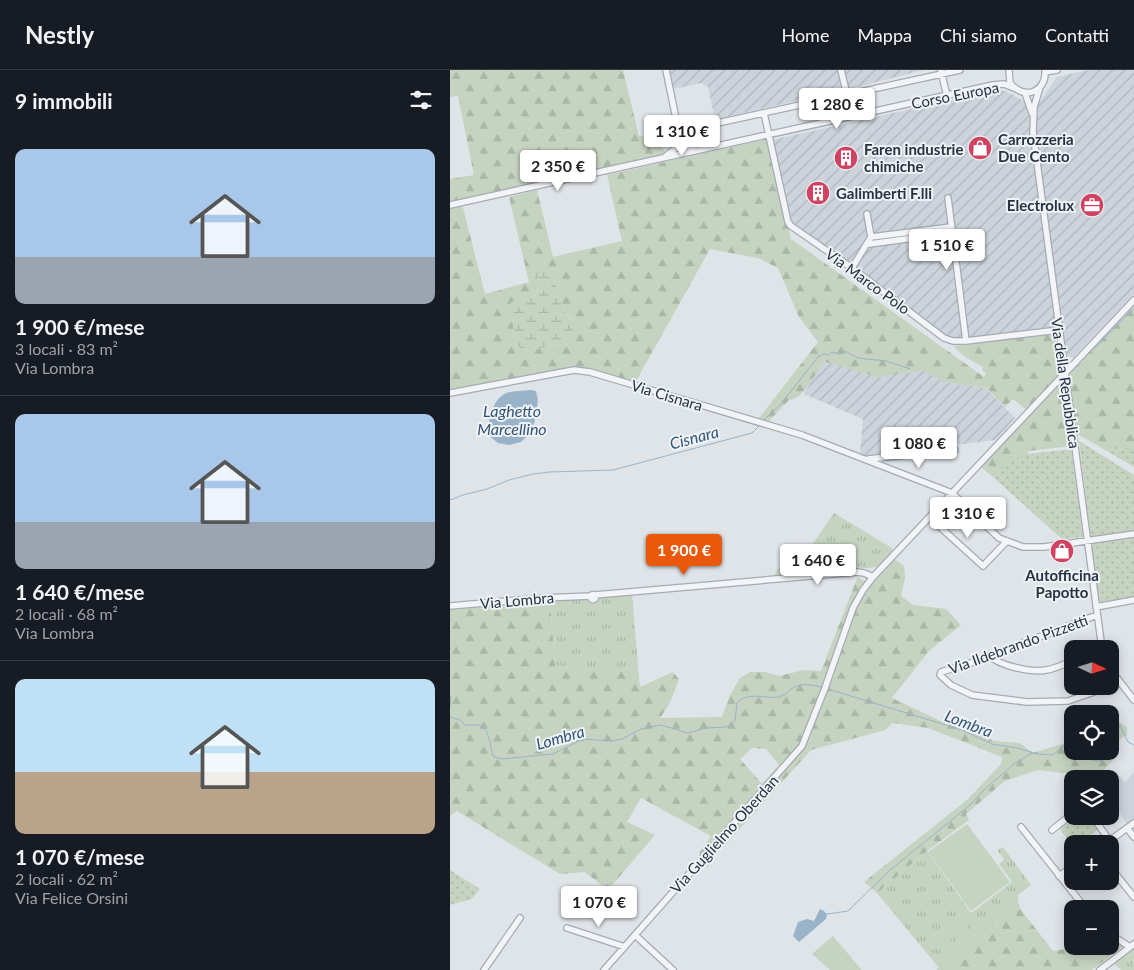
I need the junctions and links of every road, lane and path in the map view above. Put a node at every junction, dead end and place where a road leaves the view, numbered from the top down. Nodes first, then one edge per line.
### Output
1 (666, 70) edge
2 (842, 70) edge
3 (960, 70) edge
4 (1009, 70) edge
5 (1057, 70) edge
6 (1045, 71) edge
7 (942, 72) edge
8 (1040, 87) junction
9 (1014, 88) junction
10 (1025, 93) junction
11 (847, 95) junction
12 (947, 96) junction
13 (764, 113) junction
14 (852, 116) junction
15 (1033, 117) junction
16 (768, 135) junction
17 (680, 138) junction
18 (702, 150) junction
19 (662, 159) junction
20 (948, 198) dead end
21 (450, 205) edge
22 (867, 214) dead end
23 (952, 230) junction
24 (871, 237) junction
25 (868, 244) junction
26 (852, 268) junction
27 (1134, 300) edge
28 (1059, 330) junction
29 (966, 341) junction
30 (1065, 373) junction
31 (450, 393) edge
32 (955, 450) dead end
33 (865, 460) junction
34 (952, 493) junction
35 (931, 515) junction
36 (1134, 534) edge
37 (1086, 540) junction
38 (1006, 541) junction
39 (873, 577) junction
40 (1134, 600) edge
41 (450, 606) edge
42 (1096, 606) junction
43 (1097, 615) junction
44 (1101, 640) edge
45 (989, 655) junction
46 (1064, 664) edge
47 (1120, 683) joint
48 (1134, 700) edge
49 (1064, 820) edge
50 (1134, 823) edge
51 (1021, 827) dead end
52 (1127, 828) junction
53 (1052, 830) dead end
54 (1118, 835) edge
55 (1134, 837) edge
56 (1064, 873) edge
57 (1059, 876) junction
58 (1119, 878) edge
59 (1134, 897) edge
60 (1079, 900) edge
61 (520, 918) dead end
62 (567, 928) dead end
63 (635, 935) junction
64 (1119, 938) edge
65 (1132, 945) edge
66 (625, 947) junction
67 (484, 970) edge
68 (604, 970) edge
69 (673, 970) edge
70 (1100, 970) edge

1 - 17 street
2 - 11 street
3 - 7 street, Corso Europa
4 - 9 street
5 - 6 street
6 - 8 street, Via della Repubblica
7 - 11 street, Corso Europa
7 - 12 street
8 - 10 street
8 - 15 street, Via della Repubblica
9 - 10 street, Corso Europa
9 - 12 street, Corso Europa
10 - 15 street, Via della Repubblica
11 - 13 street, Corso Europa
11 - 14 street
12 - 14 street, Corso Europa
13 - 16 street, Via Marco Polo
13 - 17 street, Corso Europa
14 - 16 street, Corso Europa
15 - 28 street, Via della Repubblica
16 - 18 street, Corso Europa
16 - 26 street, Via Marco Polo
17 - 18 street
17 - 19 street, Corso Europa
18 - 19 street, Corso Europa
19 - 21 street, Corso Europa
20 - 23 street
22 - 24 street
23 - 24 street
23 - 25 street
23 - 29 street
24 - 25 street
25 - 26 street
26 - 29 street, Via Marco Polo
27 - 30 street, Via Guglielmo Oberdan
28 - 29 street, Via Marco Polo
28 - 30 street, Via della Repubblica
30 - 34 street, Via Guglielmo Oberdan
30 - 37 street, Via della Repubblica
31 - 33 street, Via Cisnara
32 - 33 street
33 - 34 street, Via Cisnara
34 - 35 street, Via Guglielmo Oberdan
34 - 38 street
35 - 38 street
35 - 39 street, Via Guglielmo Oberdan
36 - 37 street
37 - 38 street
37 - 42 street, Via della Repubblica
39 - 41 street, Via Lombra
39 - 63 street, Via Guglielmo Oberdan
40 - 42 street
42 - 43 street, Via della Repubblica
43 - 44 street, Via della Repubblica
43 - 45 street, Via Ildebrando Pizzetti
45 - 46 street
45 - 47 street, Via Ildebrando Pizzetti
47 - 48 street
49 - 53 street
50 - 52 street
51 - 57 street
52 - 54 street
52 - 55 street
56 - 57 street
57 - 60 street
58 - 59 street
61 - 67 street
62 - 66 street
63 - 66 street, Via Guglielmo Oberdan
63 - 69 street
64 - 65 street
65 - 70 street
66 - 68 street, Via Guglielmo Oberdan

